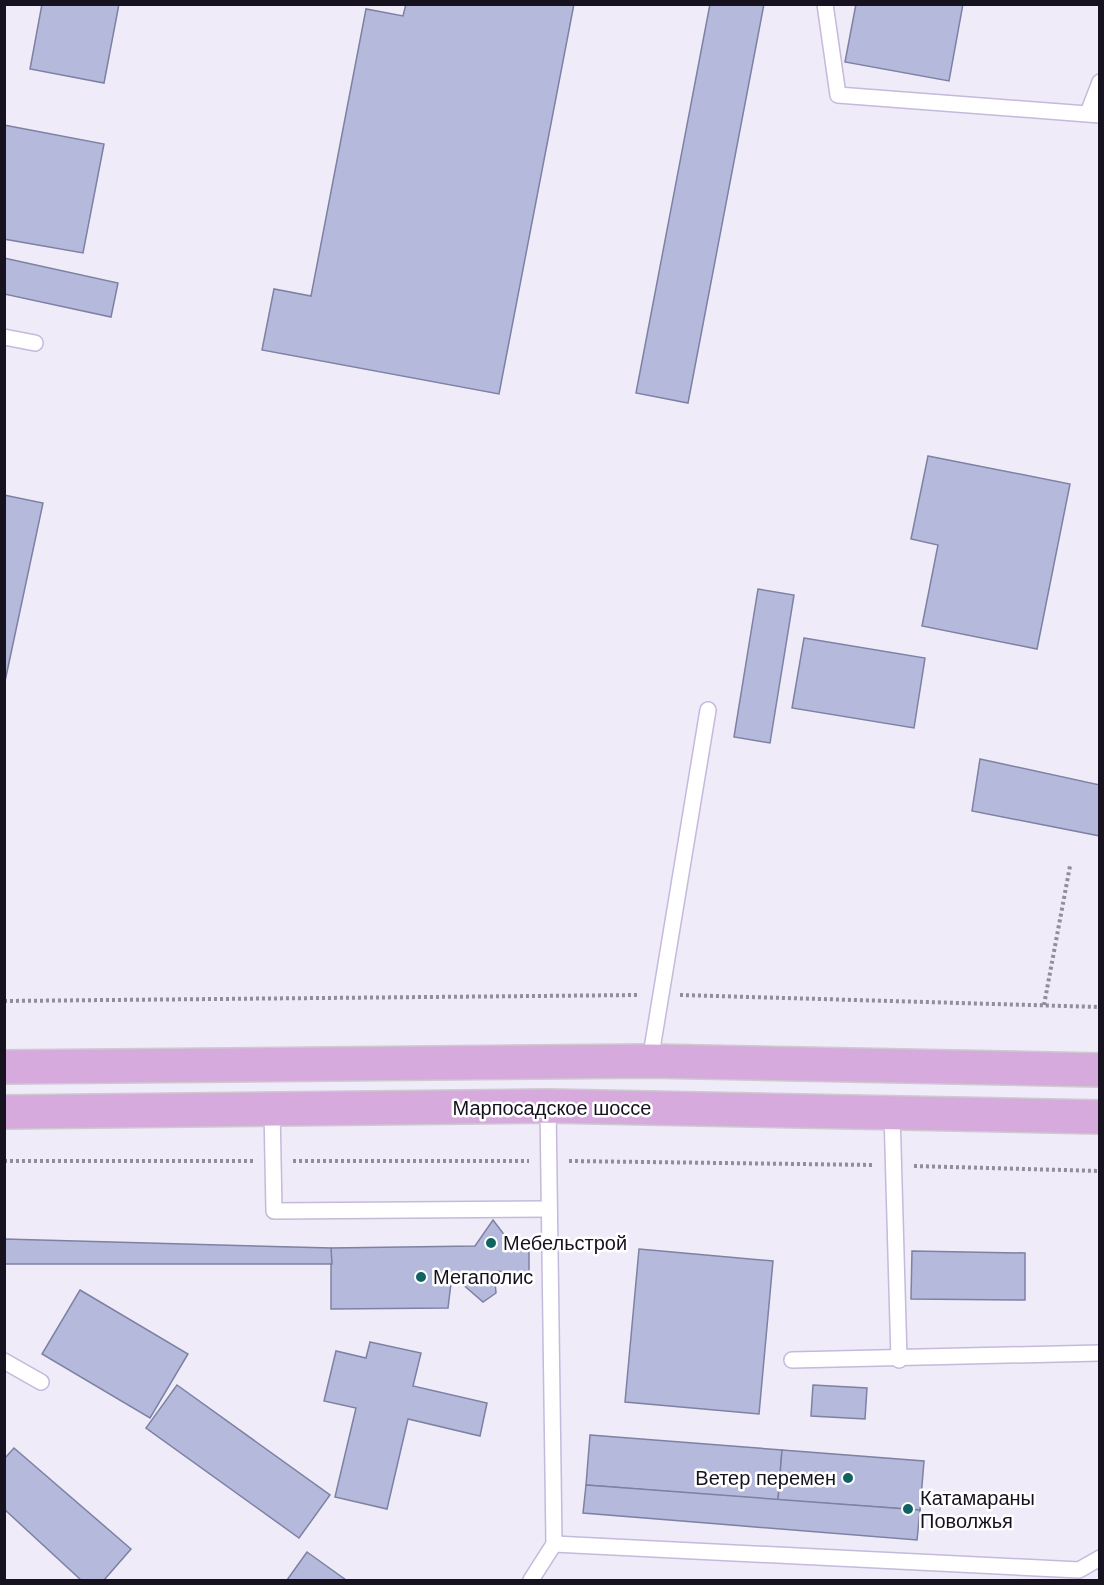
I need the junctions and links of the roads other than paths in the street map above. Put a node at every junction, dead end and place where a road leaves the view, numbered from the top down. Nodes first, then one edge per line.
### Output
1 (825, 4) edge
2 (1100, 82) edge
3 (1094, 114) edge
4 (4, 337) edge
5 (35, 343) dead end
6 (708, 710) dead end
7 (650, 1061) junction
8 (4, 1067) edge
9 (1100, 1070) edge
10 (548, 1106) junction
11 (272, 1109) junction
12 (4, 1112) edge
13 (892, 1112) junction
14 (1100, 1117) edge
15 (548, 1209) junction
16 (1100, 1353) edge
17 (792, 1360) dead end
18 (899, 1360) junction
19 (4, 1361) edge
20 (42, 1382) dead end
21 (554, 1544) junction
22 (1100, 1558) edge
23 (531, 1581) edge

1 - 3 lane
2 - 3 lane
4 - 5 lane
6 - 7 lane
7 - 8 main road
7 - 9 main road
10 - 11 main road, Марпосадское шоссе
10 - 13 main road, Марпосадское шоссе
10 - 15 lane
11 - 12 main road, Марпосадское шоссе
11 - 15 lane
13 - 14 main road, Марпосадское шоссе
13 - 18 lane
15 - 21 lane
16 - 18 lane
17 - 18 lane
19 - 20 lane
21 - 22 lane
21 - 23 lane

